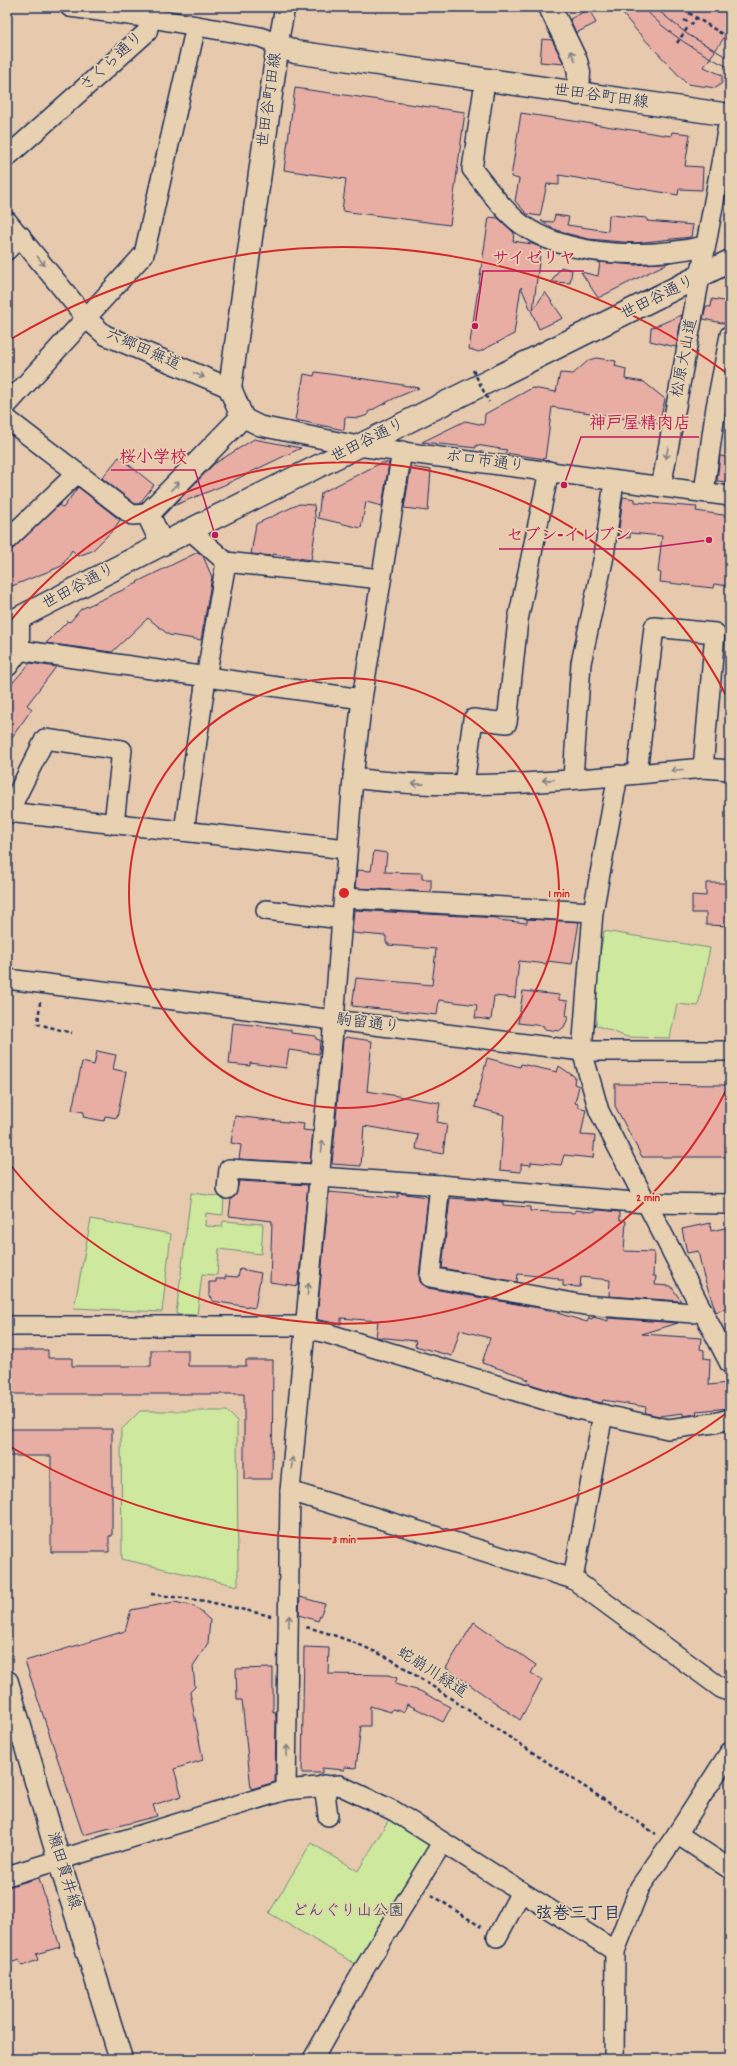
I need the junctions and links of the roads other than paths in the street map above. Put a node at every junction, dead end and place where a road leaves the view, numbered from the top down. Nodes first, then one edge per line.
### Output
1 (70, 7) edge
2 (285, 7) edge
3 (550, 7) edge
4 (152, 13) edge
5 (196, 26) junction
6 (278, 44) junction
7 (485, 81) junction
8 (578, 94) junction
9 (730, 115) edge
10 (7, 157) edge
11 (7, 221) edge
12 (21, 236) junction
13 (705, 246) junction
14 (7, 250) edge
15 (729, 267) edge
16 (700, 277) junction
17 (87, 319) junction
18 (730, 335) edge
19 (230, 388) junction
20 (7, 405) edge
21 (242, 417) junction
22 (7, 419) edge
23 (358, 446) junction
24 (402, 451) junction
25 (549, 471) junction
26 (77, 473) junction
27 (614, 481) junction
28 (661, 487) junction
29 (704, 492) junction
30 (730, 496) edge
31 (148, 514) junction
32 (190, 530) junction
33 (7, 540) edge
34 (162, 544) junction
35 (226, 562) junction
36 (381, 579) junction
37 (11, 618) edge
38 (13, 658) edge
39 (206, 678) junction
40 (362, 698) junction
41 (703, 768) junction
42 (730, 770) edge
43 (637, 774) junction
44 (618, 775) junction
45 (353, 778) junction
46 (573, 778) junction
47 (464, 785) junction
48 (8, 812) edge
49 (114, 824) junction
50 (184, 831) junction
51 (347, 849) junction
52 (344, 898) junction
53 (266, 910) dead end
54 (593, 912) junction
55 (342, 919) junction
56 (7, 979) edge
57 (334, 1020) junction
58 (582, 1051) junction
59 (730, 1051) edge
60 (319, 1177) junction
61 (440, 1185) junction
62 (227, 1189) dead end
63 (646, 1203) junction
64 (730, 1204) edge
65 (702, 1309) junction
66 (7, 1326) edge
67 (304, 1328) junction
68 (730, 1364) edge
69 (603, 1414) junction
70 (730, 1418) edge
71 (290, 1491) junction
72 (573, 1579) junction
73 (7, 1682) edge
74 (730, 1692) edge
75 (730, 1752) edge
76 (324, 1785) junction
77 (286, 1790) junction
78 (328, 1816) dead end
79 (674, 1838) junction
80 (442, 1843) junction
81 (59, 1860) junction
82 (730, 1869) edge
83 (7, 1876) edge
84 (521, 1892) junction
85 (497, 1937) road end
86 (614, 1951) junction
87 (121, 2059) edge
88 (312, 2059) edge
89 (614, 2059) edge

1 - 4 street
2 - 6 street
8 -> 3 main road
4 - 5 street, さくら通り
4 - 10 street, さくら通り
5 - 6 street, さくら通り
5 - 17 street
6 - 7 main road, 世田谷町田線
6 - 19 main road, 世田谷町田線
7 - 8 main road, 世田谷町田線
7 - 13 street
8 - 9 main road, 世田谷町田線
9 - 13 street, 松原大山道
11 - 12 street, 六郷田無道
12 - 14 street
12 -> 17 street, 六郷田無道
13 - 16 street, 松原大山道
15 - 16 main road, 世田谷通り
16 - 23 main road, 世田谷通り
16 -> 28 street, 松原大山道
17 -> 19 street, 六郷田無道
17 - 20 street
18 - 29 street
19 - 21 main road
21 - 23 street, ボロ市通り
31 -> 21 main road
22 - 26 street
23 - 24 street, ボロ市通り
23 - 32 main road, 世田谷通り
24 - 25 street, ボロ市通り
24 - 36 street
25 - 27 street, ボロ市通り
25 - 47 street
26 - 31 street
26 - 33 street
27 - 28 street, ボロ市通り
27 - 46 street
28 - 29 street, ボロ市通り
29 - 30 street, ボロ市通り
31 - 34 main road
32 - 34 main road, 世田谷通り
32 - 35 street
34 - 37 main road, 世田谷通り
35 - 36 street
35 - 39 street
36 - 40 street
37 - 38 main road
38 - 39 street
39 - 40 street
39 - 50 street
40 - 45 street
41 - 42 street
41 -> 43 street
41 - 43 street
43 - 44 street
44 - 46 street
44 - 54 street
47 -> 45 street
45 - 51 street
46 -> 47 street
48 - 49 street
48 - 49 street
49 - 50 street
50 - 51 street
51 - 52 street
52 - 54 street
52 - 55 street
53 - 55 street
54 - 58 street
55 - 57 street
56 - 57 street, 駒留通り
57 - 58 street, 駒留通り
60 -> 57 street
58 - 59 street, 駒留通り
58 - 63 street
60 - 61 street
60 - 62 street
67 -> 60 street
61 - 63 street
61 - 65 street
63 - 64 street
63 - 65 street
65 - 68 street
66 - 67 street
67 - 69 street
71 -> 67 street
69 - 70 street
69 - 72 street
71 - 72 street
77 -> 71 street
72 - 74 street
73 - 81 main road, 瀬田貫井線
75 - 79 street
76 - 77 street
76 - 78 street
76 - 80 street
77 - 81 street
79 - 82 street
79 - 86 street
80 - 84 street
80 - 88 street
81 - 83 street
81 - 87 main road, 瀬田貫井線
84 - 85 street
84 - 86 street
86 - 89 street

